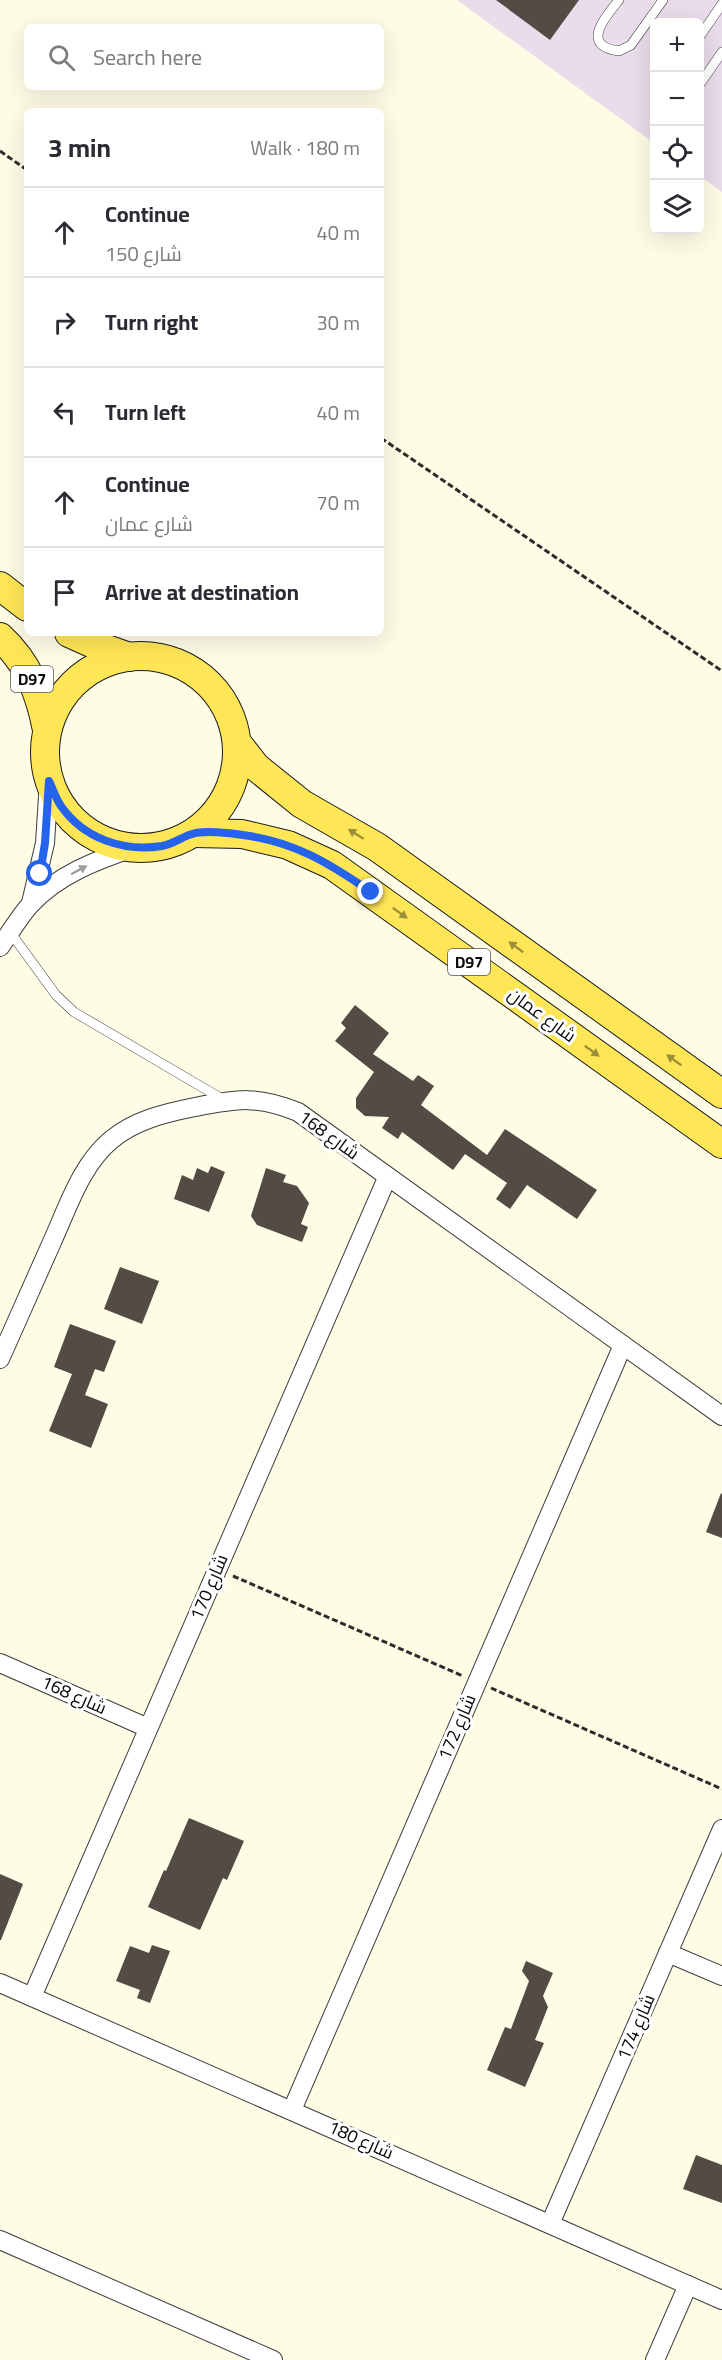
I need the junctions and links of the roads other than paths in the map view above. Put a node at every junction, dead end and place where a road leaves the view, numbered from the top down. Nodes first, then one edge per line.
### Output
1 (619, 0) edge
2 (663, 0) edge
3 (722, 4) edge
4 (704, 29) edge
5 (722, 52) edge
6 (704, 77) edge
7 (0, 586) edge
8 (24, 605) edge
9 (76, 636) edge
10 (0, 637) edge
11 (129, 657) junction
12 (47, 730) junction
13 (238, 744) junction
14 (49, 781) junction
15 (194, 833) junction
16 (133, 848) junction
17 (31, 903) junction
18 (5, 939) edge
19 (722, 1094) edge
20 (226, 1101) junction
21 (722, 1144) edge
22 (387, 1178) junction
23 (623, 1345) junction
24 (0, 1359) edge
25 (722, 1416) edge
26 (0, 1663) edge
27 (148, 1728) junction
28 (722, 1830) edge
29 (668, 1953) junction
30 (722, 1976) edge
31 (0, 1983) edge
32 (32, 1997) junction
33 (292, 2110) junction
34 (550, 2224) junction
35 (0, 2240) edge
36 (688, 2285) junction
37 (722, 2300) edge
38 (273, 2360) edge
39 (655, 2360) edge

1 - 2 lane
3 - 4 lane
5 - 6 lane
7 - 8 main road
9 - 11 main road
10 - 12 main road, D97
11 - 12 main road
11 - 13 main road
12 - 14 main road
13 - 15 main road
19 -> 13 main road, D97
14 - 16 main road
14 - 17 street
15 - 16 main road
15 -> 21 main road, شارع عمان / D97
17 -> 16 street
17 - 18 street
18 - 20 lane
20 - 22 street, شارع 168
20 - 24 street, شارع 168
22 - 23 street, شارع 168
22 - 27 street, شارع 170
23 - 25 street, شارع 168
23 - 33 street, شارع 172
26 - 27 street, شارع 168
27 - 32 street, شارع 170
28 - 29 street, شارع 174
29 - 30 street
29 - 34 street, شارع 174
31 - 32 street, شارع 180
32 - 33 street, شارع 180
33 - 34 street, شارع 180
34 - 36 street, شارع 180
35 - 38 street
36 - 37 street, شارع 180
36 - 39 street

